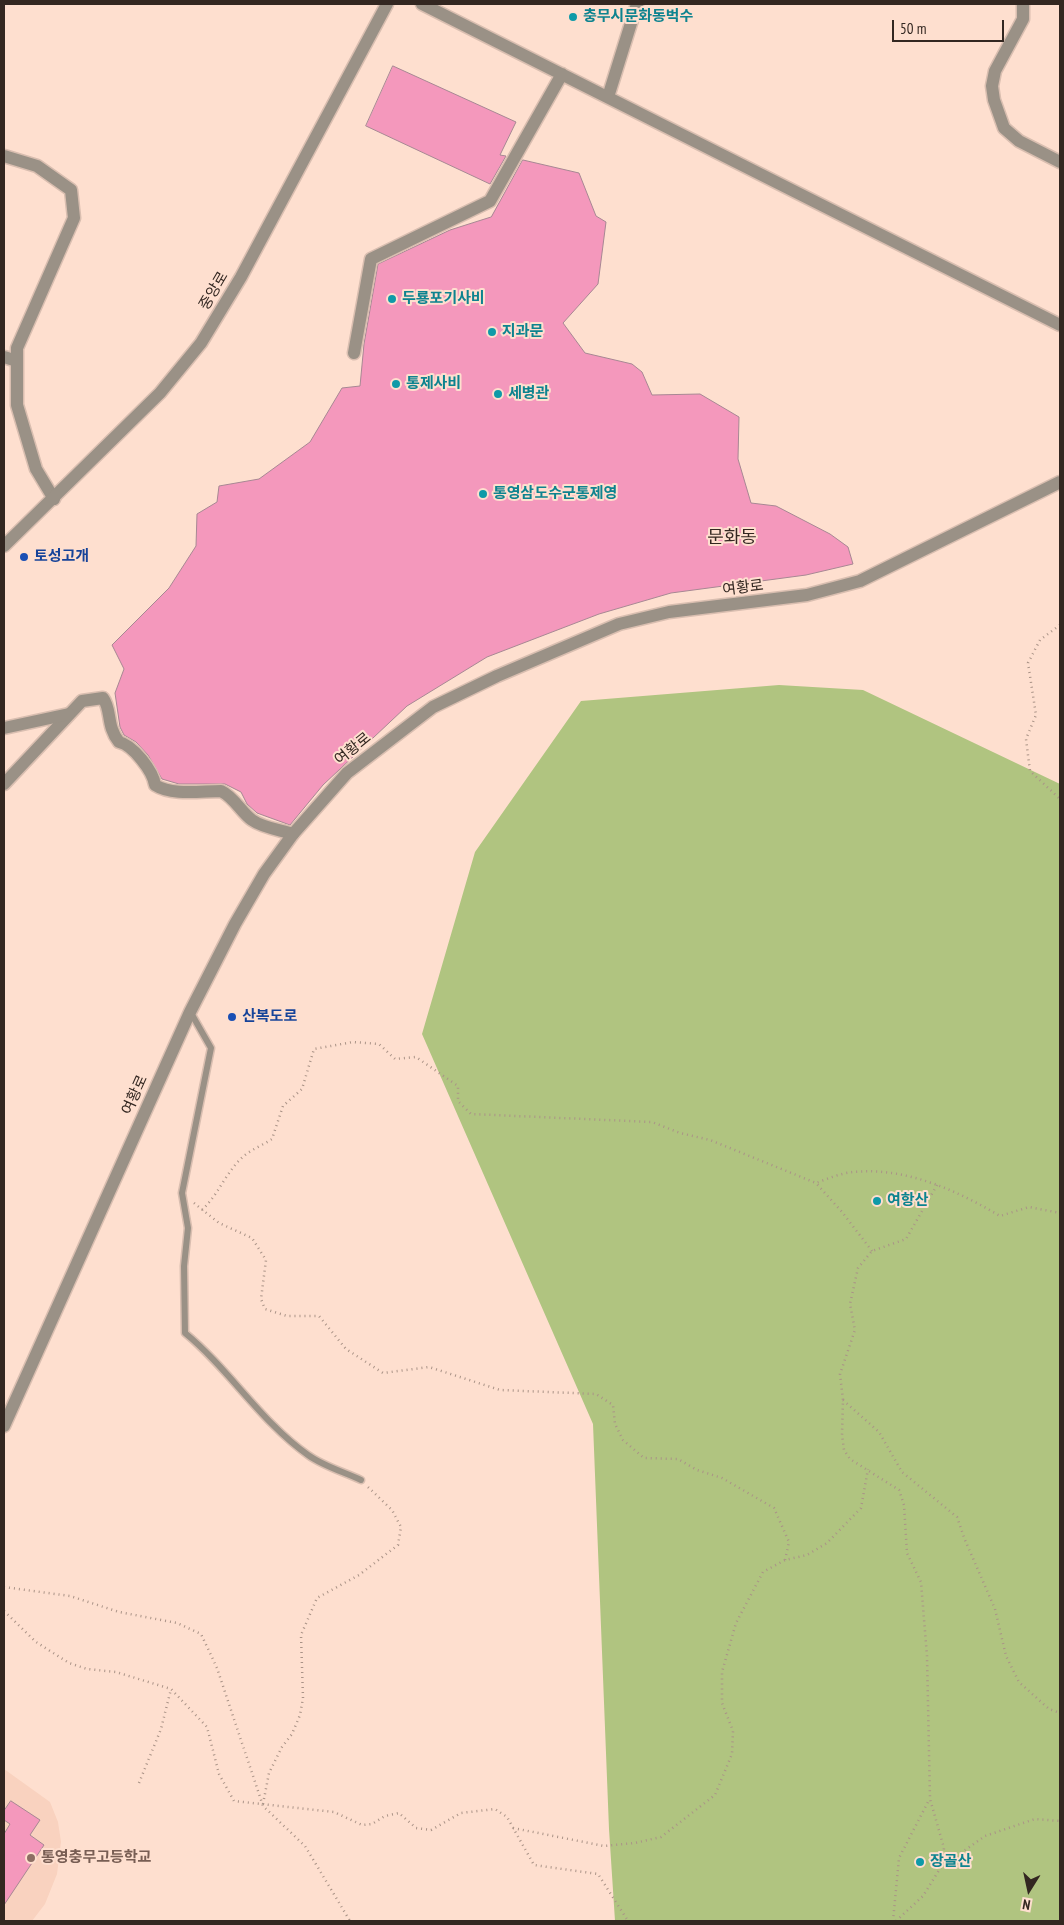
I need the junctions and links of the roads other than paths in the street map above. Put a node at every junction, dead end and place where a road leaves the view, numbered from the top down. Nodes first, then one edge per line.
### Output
1 (387, 4) edge
2 (422, 4) edge
3 (637, 4) edge
4 (1023, 4) edge
5 (562, 74) junction
6 (608, 97) junction
7 (4, 156) edge
8 (1060, 162) edge
9 (1060, 325) edge
10 (354, 353) dead end
11 (4, 357) edge
12 (17, 360) junction
13 (1060, 482) edge
14 (54, 498) junction
15 (4, 546) edge
16 (69, 714) junction
17 (4, 728) edge
18 (4, 784) edge
19 (293, 834) junction
20 (190, 1012) junction
21 (4, 1426) edge
22 (361, 1480) road end

1 - 14 street, 중앙로
2 - 5 street
3 - 6 street
4 - 8 street
5 - 6 street
5 - 10 street
6 - 9 street
7 - 12 street
11 - 12 street
12 - 14 street
13 - 19 street, 여황로
14 - 15 street, 중앙로
16 - 17 street
16 - 18 street
16 - 19 street
19 - 20 street, 여황로
20 - 21 street, 여황로
20 - 22 lane

